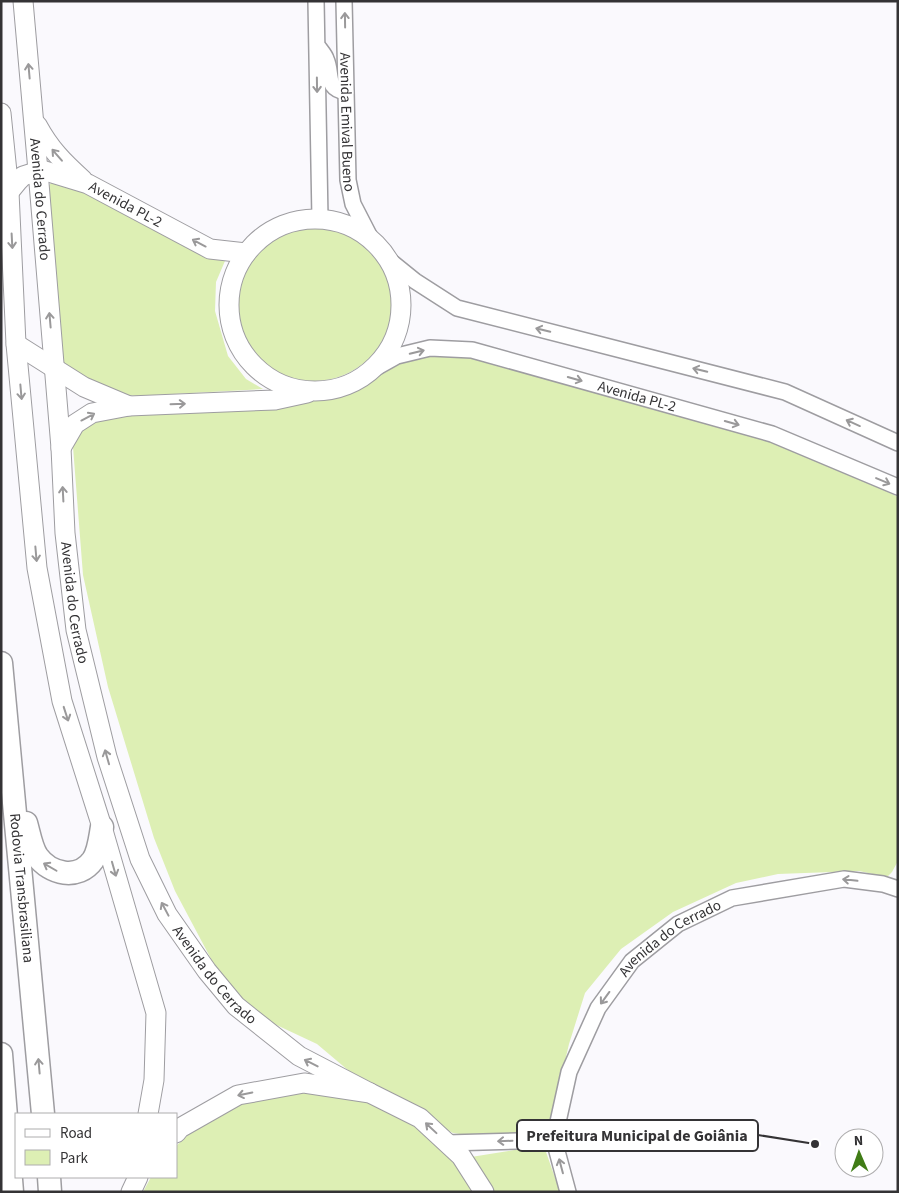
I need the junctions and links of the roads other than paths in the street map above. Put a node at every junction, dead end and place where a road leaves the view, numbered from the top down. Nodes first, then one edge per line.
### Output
1 (23, 1) edge
2 (316, 1) edge
3 (344, 1) edge
4 (317, 45) junction
5 (346, 92) junction
6 (1, 113) edge
7 (34, 119) junction
8 (38, 171) junction
9 (88, 184) junction
10 (10, 192) junction
11 (320, 219) junction
12 (371, 239) junction
13 (246, 253) junction
14 (389, 260) junction
15 (16, 344) junction
16 (54, 368) junction
17 (372, 370) junction
18 (314, 391) junction
19 (129, 406) junction
20 (898, 443) edge
21 (61, 448) junction
22 (898, 488) edge
23 (1, 663) edge
24 (12, 779) junction
25 (102, 827) junction
26 (898, 888) edge
27 (1, 1054) edge
28 (370, 1093) junction
29 (43, 1113) edge
30 (148, 1113) edge
31 (178, 1130) edge
32 (554, 1140) junction
33 (447, 1143) junction
34 (49, 1178) edge
35 (12, 1192) edge
36 (50, 1192) edge
37 (484, 1192) edge
38 (568, 1192) edge

7 -> 1 main road, Avenida do Cerrado
2 - 4 street, Avenida Emival Bueno
5 -> 3 street, Avenida Emival Bueno
4 - 5 street
4 -> 11 street, Avenida Emival Bueno
5 - 12 street, Avenida Emival Bueno
6 - 10 main road, Avenida do Cerrado
7 - 8 main road, Avenida do Cerrado
9 -> 7 main road
8 - 9 main road, Avenida PL-2
8 - 10 main road
16 -> 8 main road, Avenida do Cerrado
13 -> 9 main road, Avenida PL-2
10 -> 15 main road, Avenida do Cerrado
11 - 12 main road
11 - 13 main road
12 - 14 main road
13 - 18 main road
14 - 17 main road
20 -> 14 street
15 - 16 main road
15 -> 25 main road, Avenida do Cerrado
16 - 19 main road
16 - 21 main road, Avenida do Cerrado
17 - 18 main road
17 -> 22 street, Avenida PL-2
19 -> 18 main road
21 -> 19 main road
28 -> 21 main road, Avenida do Cerrado
23 - 24 highway, Rodovia Transbrasiliana
25 -> 24 highway
29 -> 24 highway, Rodovia Transbrasiliana
25 -> 30 main road, Avenida do Cerrado
26 -> 32 street, Avenida do Cerrado
27 - 35 highway
28 -> 31 main road
33 -> 28 main road, Avenida do Cerrado
32 -> 33 street
38 -> 32 street, Avenida do Cerrado
33 - 37 main road, Avenida do Cerrado
34 - 36 highway

